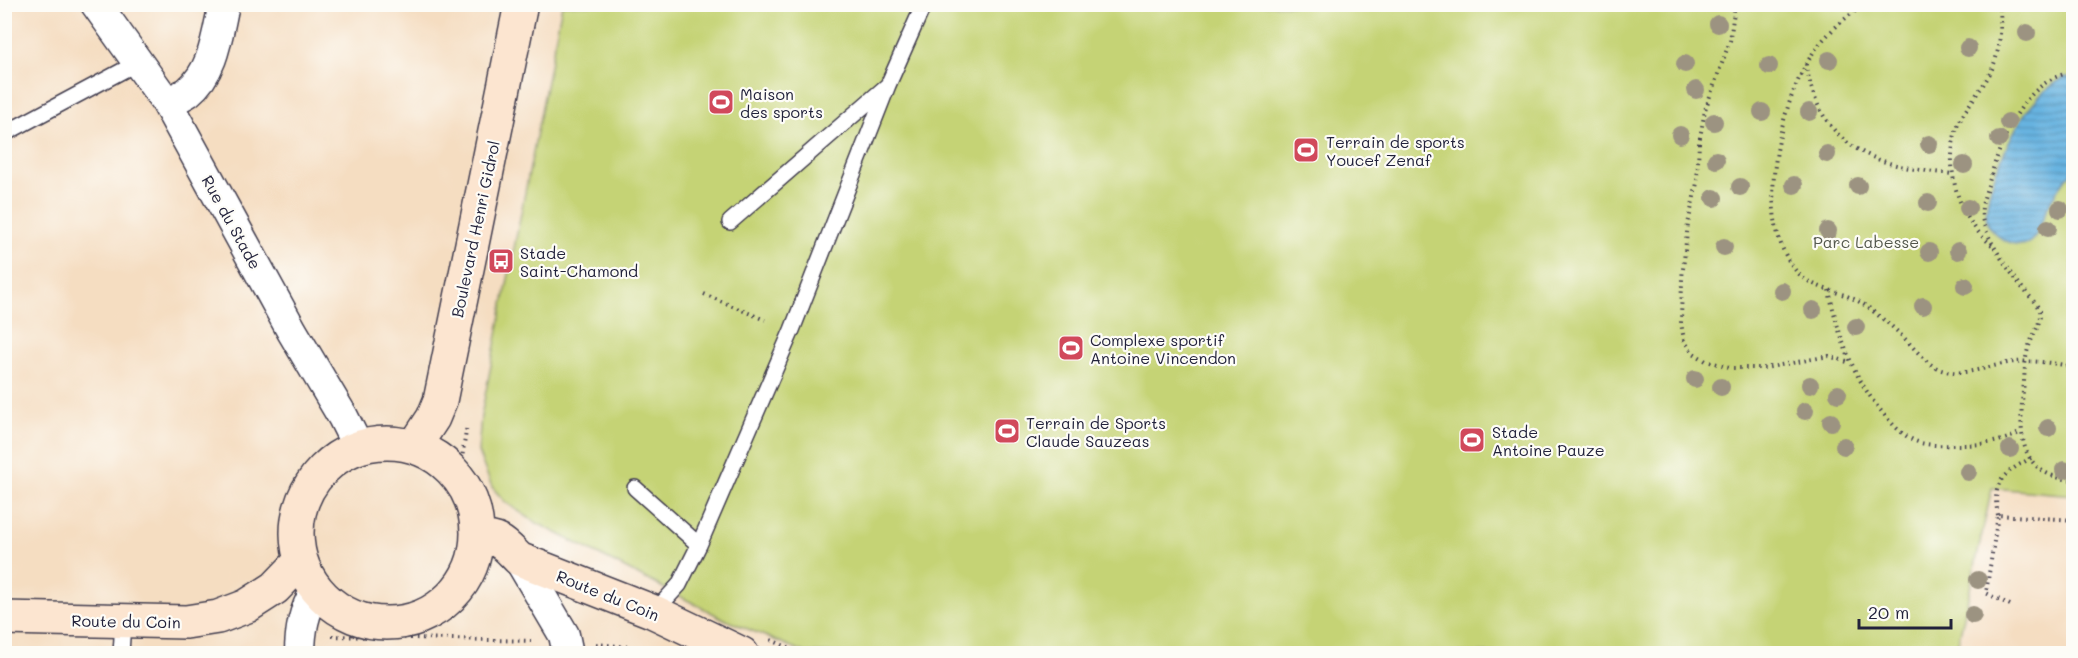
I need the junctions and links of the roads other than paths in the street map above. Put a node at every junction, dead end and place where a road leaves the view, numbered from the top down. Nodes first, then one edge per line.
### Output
1 (96, 4) edge
2 (224, 4) edge
3 (521, 4) edge
4 (924, 4) edge
5 (137, 63) junction
6 (888, 85) junction
7 (167, 103) junction
8 (4, 134) edge
9 (730, 222) dead end
10 (357, 447) junction
11 (414, 447) junction
12 (634, 488) dead end
13 (477, 537) junction
14 (699, 545) junction
15 (519, 559) junction
16 (308, 576) junction
17 (654, 612) junction
18 (4, 618) edge
19 (123, 621) junction
20 (300, 644) edge
21 (121, 654) edge
22 (568, 654) edge
23 (742, 654) edge

1 - 5 street, Rue du Stade
2 - 7 street
3 - 11 main road, Boulevard Henri Gidrol
4 - 6 lane
5 - 7 street, Rue du Stade
5 - 8 lane
6 - 9 lane
6 - 14 lane
7 - 10 street, Rue du Stade
10 - 11 main road
10 - 16 main road
11 - 13 main road
12 - 14 lane
13 - 15 main road, Route du Coin
13 - 16 main road
14 - 17 lane
15 - 17 main road, Route du Coin
15 - 22 street
16 - 19 main road, Route du Coin
16 - 20 street
17 - 23 main road, Route du Coin
18 - 19 main road, Route du Coin
19 - 21 lane

